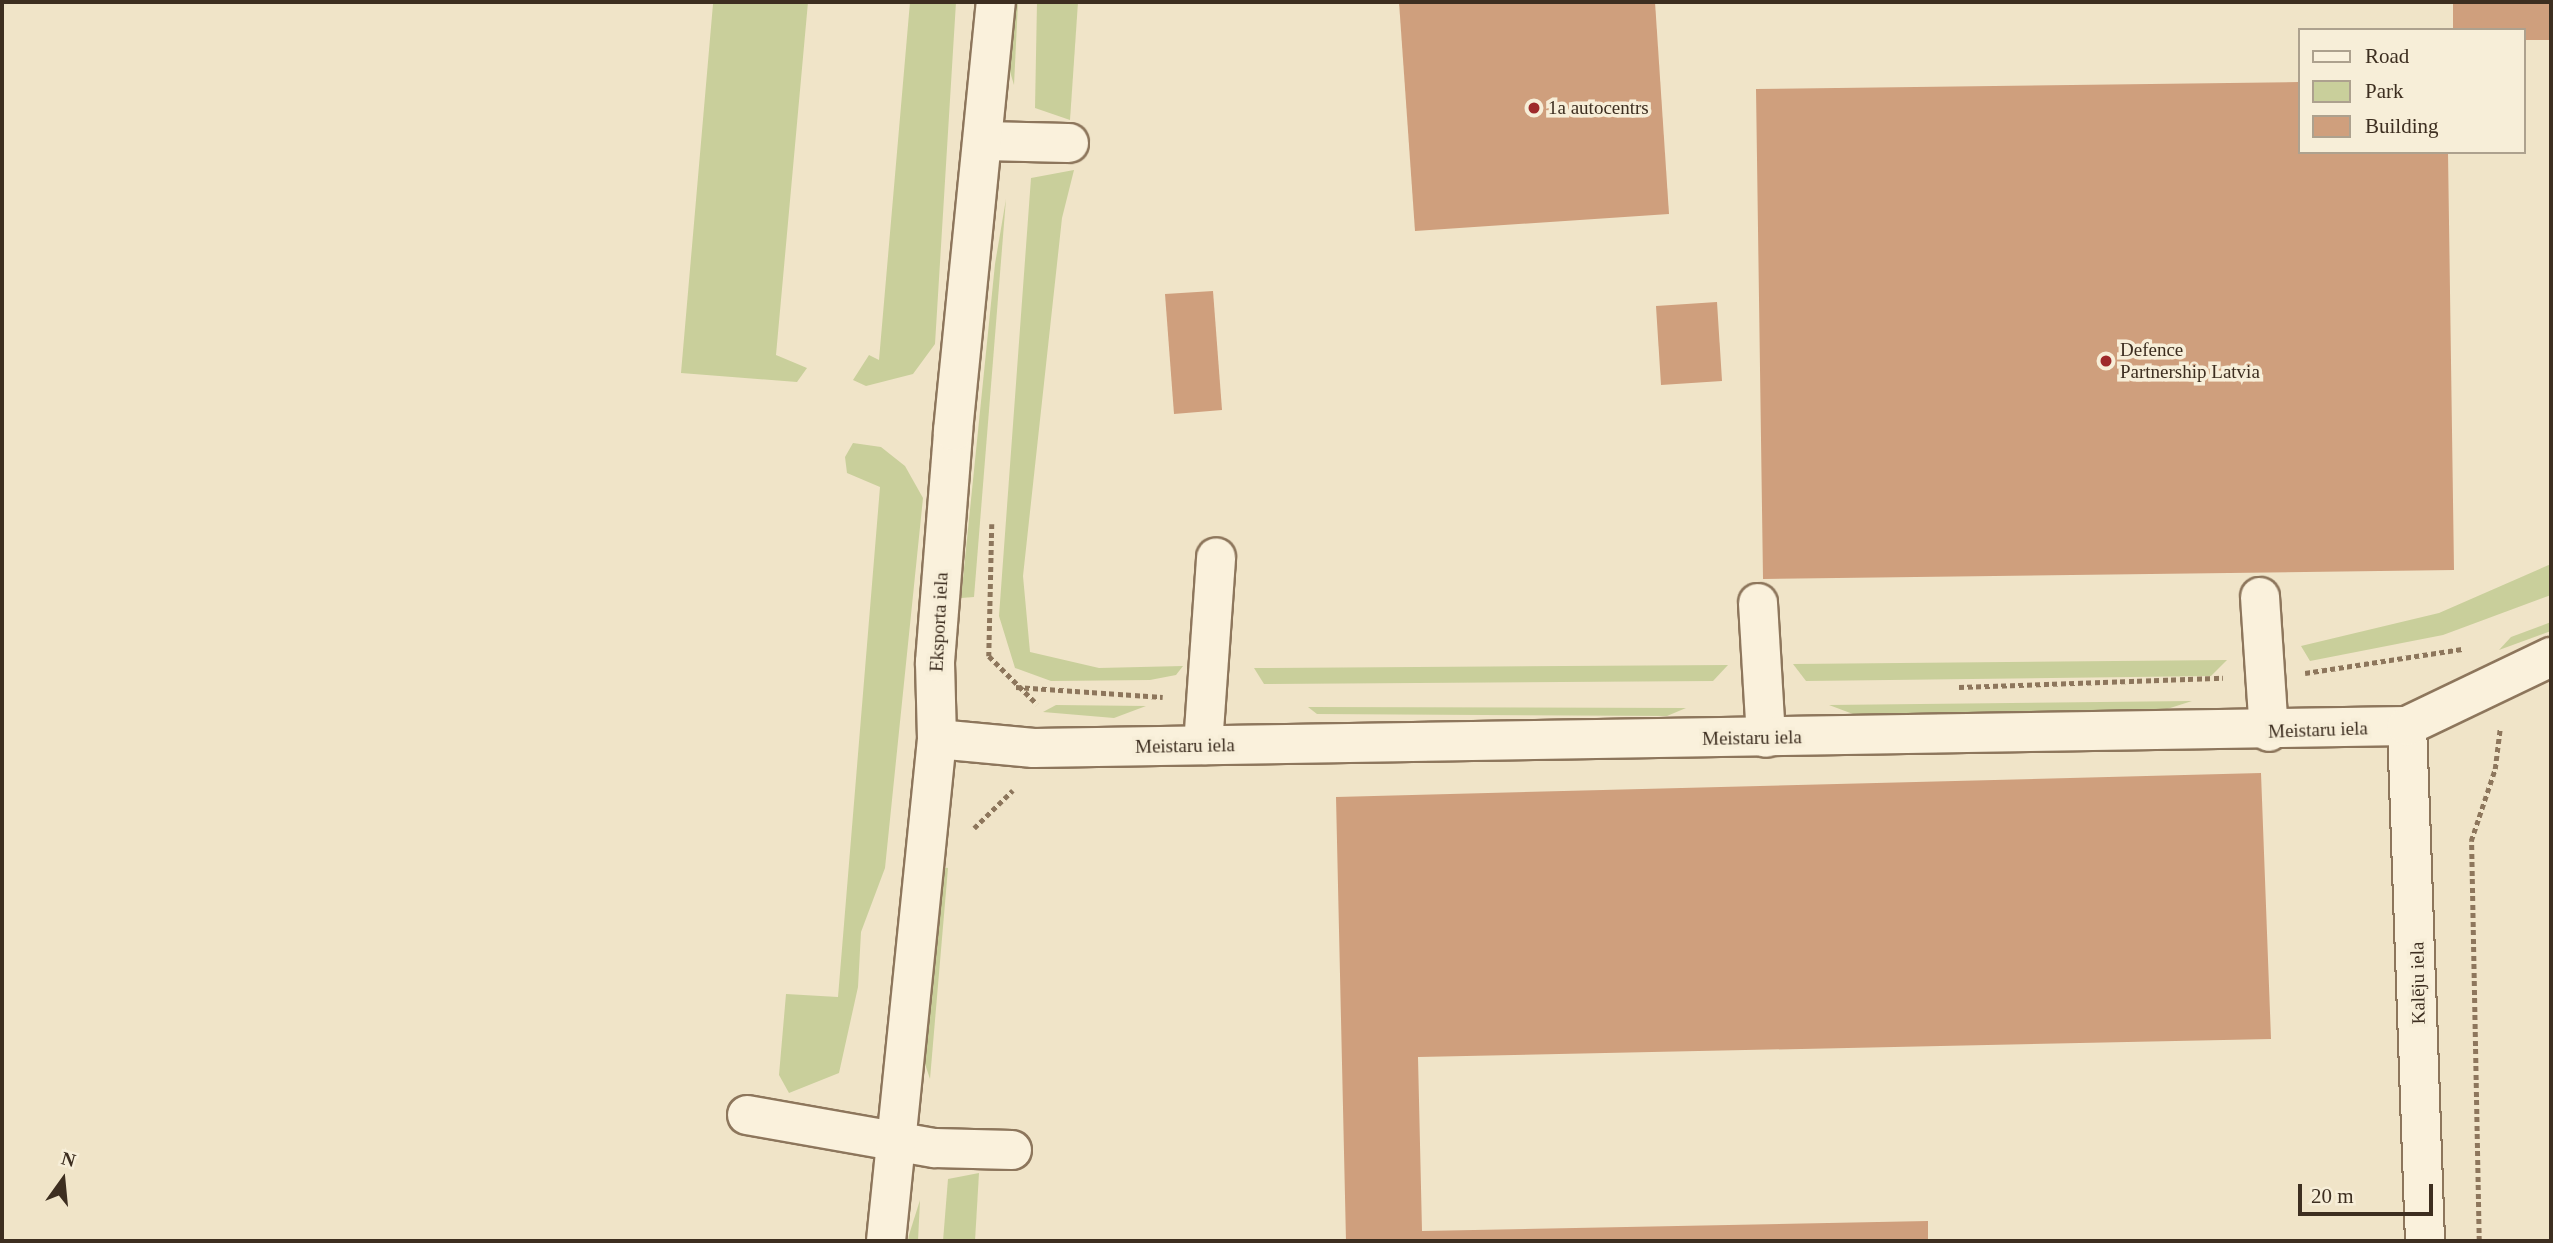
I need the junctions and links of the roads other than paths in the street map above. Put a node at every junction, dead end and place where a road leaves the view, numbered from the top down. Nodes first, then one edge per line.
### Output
1 (996, 2) edge
2 (983, 141) junction
3 (1069, 142) dead end
4 (1216, 557) dead end
5 (2260, 597) dead end
6 (1758, 603) dead end
7 (2551, 657) edge
8 (2407, 726) junction
9 (2269, 732) junction
10 (1766, 738) junction
11 (937, 739) junction
12 (1203, 746) junction
13 (747, 1115) dead end
14 (893, 1136) junction
15 (1012, 1150) dead end
16 (886, 1241) edge
17 (2425, 1241) edge

1 - 2 street, Eksporta iela
2 - 3 street
2 - 11 street, Eksporta iela
4 - 12 street
5 - 9 street
6 - 10 street
7 - 8 street, Meistaru iela
8 - 9 street, Meistaru iela
8 - 17 street, Kalēju iela
9 - 10 street, Meistaru iela
10 - 12 street, Meistaru iela
11 - 12 street, Meistaru iela
11 - 14 street, Eksporta iela
13 - 14 street
14 - 15 street
14 - 16 street, Eksporta iela

